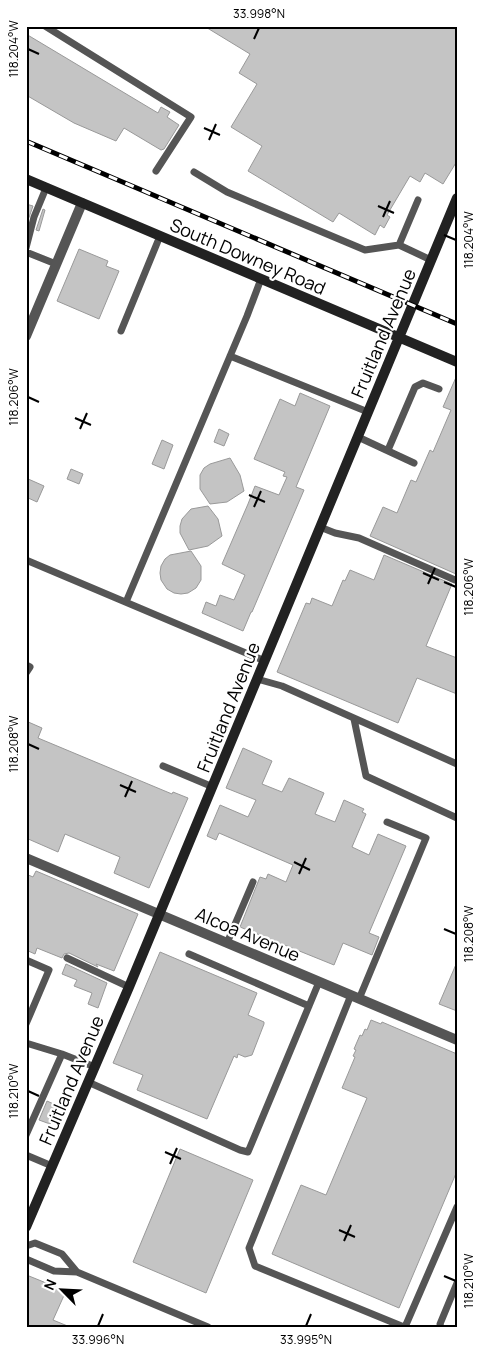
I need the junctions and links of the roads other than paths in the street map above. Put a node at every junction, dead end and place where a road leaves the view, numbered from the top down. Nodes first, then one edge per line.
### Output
1 (45, 26) edge
2 (156, 171) dead end
3 (194, 172) dead end
4 (26, 179) edge
5 (46, 188) junction
6 (457, 198) edge
7 (418, 200) dead end
8 (82, 203) junction
9 (160, 236) junction
10 (399, 245) junction
11 (26, 248) edge
12 (26, 252) edge
13 (431, 260) junction
14 (56, 264) junction
15 (260, 279) junction
16 (29, 323) edge
17 (121, 331) dead end
18 (26, 336) edge
19 (398, 337) junction
20 (230, 356) junction
21 (457, 362) edge
22 (439, 389) dead end
23 (368, 412) junction
24 (358, 437) junction
25 (388, 450) junction
26 (414, 463) dead end
27 (320, 527) junction
28 (26, 560) edge
29 (455, 580) dead end
30 (126, 602) junction
31 (265, 661) junction
32 (26, 665) edge
33 (26, 673) edge
34 (257, 679) junction
35 (354, 720) junction
36 (457, 764) edge
37 (163, 766) dead end
38 (213, 787) junction
39 (457, 818) edge
40 (387, 822) dead end
41 (26, 858) edge
42 (253, 882) dead end
43 (159, 915) junction
44 (227, 943) junction
45 (189, 954) dead end
46 (67, 958) dead end
47 (26, 960) edge
48 (319, 982) junction
49 (129, 987) junction
50 (355, 997) junction
51 (309, 1006) junction
52 (26, 1024) edge
53 (457, 1040) edge
54 (26, 1043) edge
55 (62, 1054) junction
56 (95, 1068) junction
57 (88, 1082) junction
58 (26, 1135) edge
59 (26, 1155) edge
60 (52, 1166) junction
61 (457, 1207) edge
62 (26, 1227) edge
63 (26, 1246) edge
64 (27, 1259) edge
65 (77, 1272) junction
66 (457, 1283) edge
67 (208, 1327) edge
68 (404, 1327) edge
69 (441, 1327) edge

1 - 2 lane
3 - 10 lane
4 - 5 street, South Downey Road
5 - 8 street, South Downey Road
5 - 11 lane
6 - 13 street, Fruitland Avenue
7 - 10 lane
8 - 9 street, South Downey Road
8 - 14 street
9 - 15 street, South Downey Road
9 - 17 lane
10 - 13 lane
12 - 14 lane
13 - 19 street, Fruitland Avenue
14 - 16 street
15 - 19 street, South Downey Road
15 - 20 lane
16 - 18 street
19 - 21 street, South Downey Road
19 - 23 street, Fruitland Avenue
20 - 23 lane
20 - 30 lane
22 - 25 lane
23 - 24 street, Fruitland Avenue
24 - 25 lane
24 - 27 street, Fruitland Avenue
25 - 26 lane
27 - 29 lane
27 - 31 street, Fruitland Avenue
28 - 30 lane
30 - 31 lane
31 - 34 street, Fruitland Avenue
32 - 33 lane
34 - 35 lane
34 - 38 street, Fruitland Avenue
35 - 36 lane
35 - 39 lane
37 - 38 lane
38 - 43 street, Fruitland Avenue
40 - 50 lane
41 - 43 street, Alcoa Avenue
42 - 44 lane
43 - 44 street, Alcoa Avenue
43 - 49 street, Fruitland Avenue
44 - 48 street, Alcoa Avenue
45 - 51 lane
46 - 49 lane
47 - 52 lane
48 - 50 street, Alcoa Avenue
48 - 51 lane
49 - 56 street, Fruitland Avenue
50 - 53 street, Alcoa Avenue
50 - 68 lane
51 - 57 lane
54 - 55 lane
55 - 56 lane
55 - 58 lane
56 - 57 street, Fruitland Avenue
57 - 60 street, Fruitland Avenue
59 - 60 lane
60 - 62 street, Fruitland Avenue
61 - 68 lane
63 - 65 lane
64 - 65 lane
65 - 67 lane
66 - 69 lane

